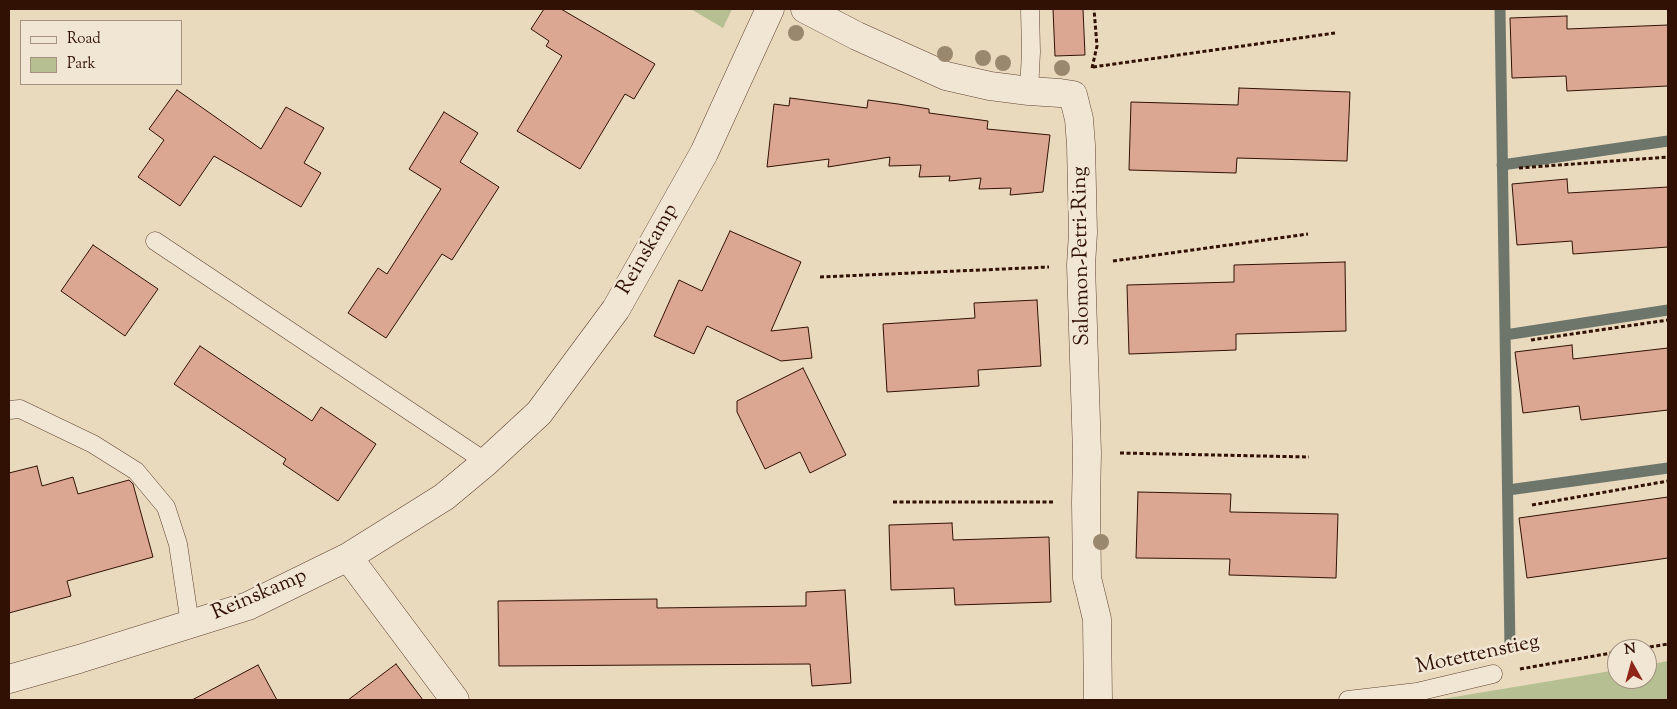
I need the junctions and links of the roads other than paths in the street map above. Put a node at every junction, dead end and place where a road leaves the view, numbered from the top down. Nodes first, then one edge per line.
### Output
1 (770, 9) edge
2 (805, 9) edge
3 (1030, 9) edge
4 (1029, 91) junction
5 (155, 241) dead end
6 (9, 410) edge
7 (486, 462) junction
8 (348, 557) junction
9 (190, 624) junction
10 (1492, 674) road end
11 (9, 679) edge
12 (455, 700) edge
13 (1098, 700) edge
14 (1348, 700) edge

1 - 7 street, Reinskamp
2 - 4 street
3 - 4 lane
4 - 13 street, Salomon-Petri-Ring
5 - 7 lane
6 - 9 lane
7 - 8 street, Reinskamp
8 - 9 street, Reinskamp
8 - 12 street
9 - 11 street, Reinskamp
10 - 14 lane, Motettenstieg

